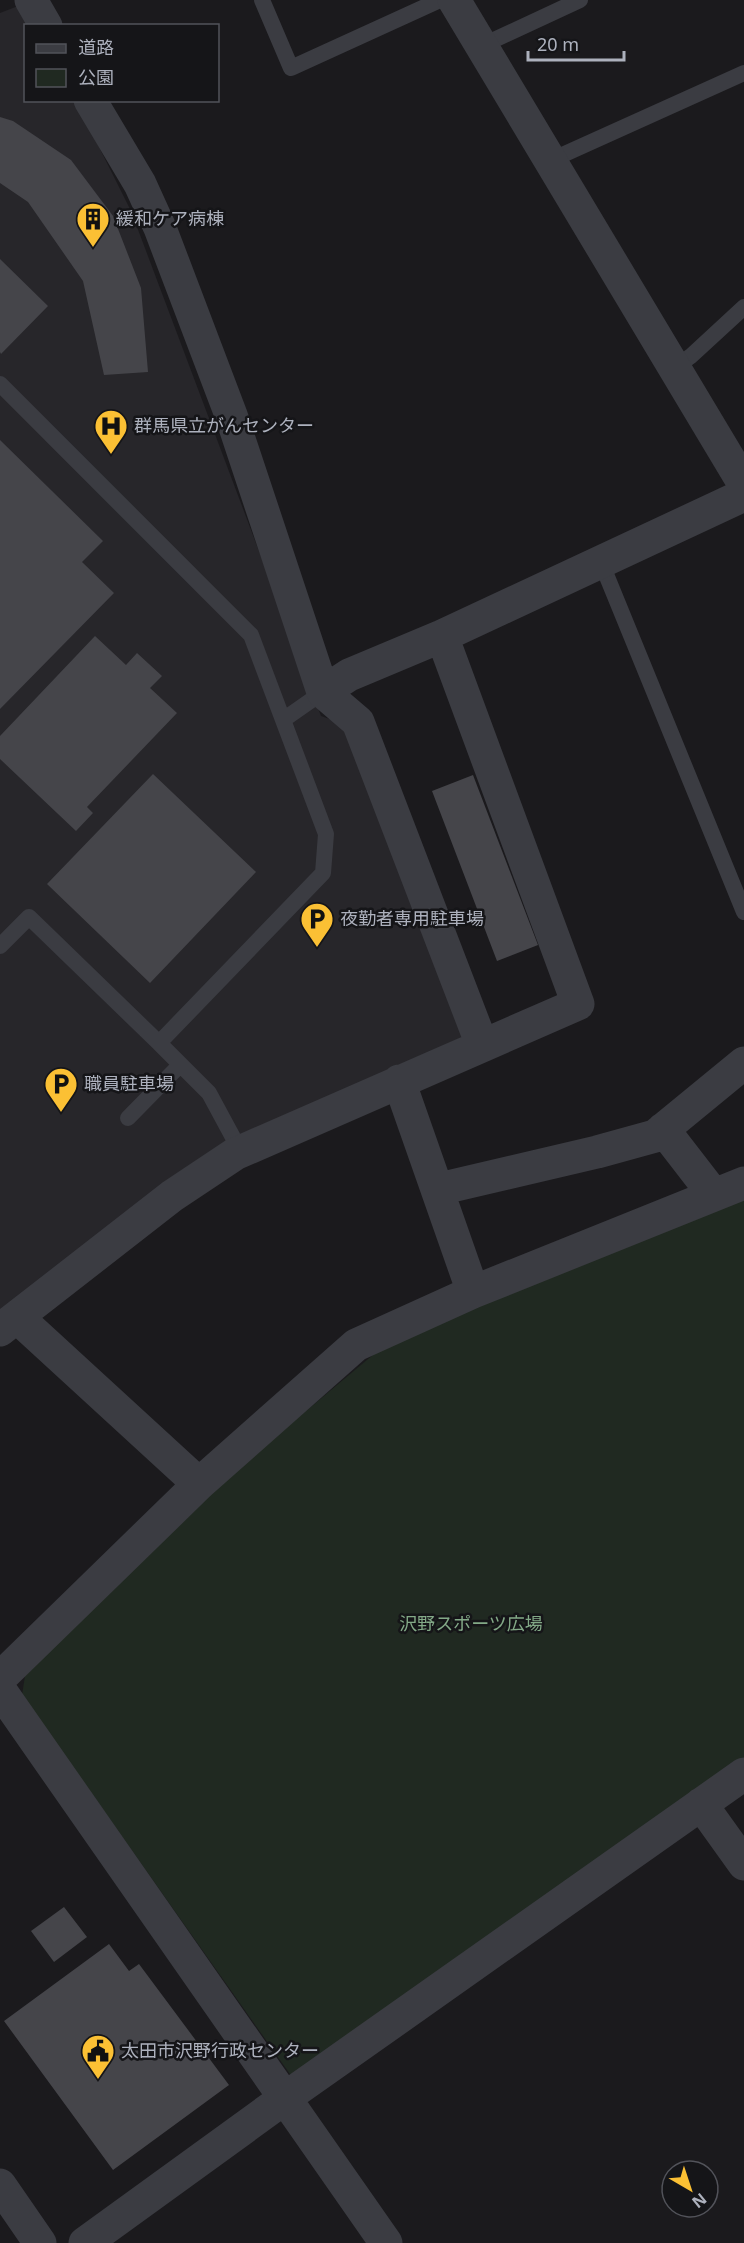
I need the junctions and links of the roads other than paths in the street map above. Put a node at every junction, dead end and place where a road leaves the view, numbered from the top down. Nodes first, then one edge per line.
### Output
1 (31, 0) edge
2 (262, 0) edge
3 (440, 0) edge
4 (454, 0) edge
5 (580, 0) edge
6 (45, 24) edge
7 (481, 46) junction
8 (744, 73) edge
9 (91, 102) edge
10 (549, 160) junction
11 (744, 308) edge
12 (674, 368) junction
13 (0, 384) edge
14 (744, 484) edge
15 (744, 495) edge
16 (601, 562) junction
17 (442, 636) junction
18 (323, 692) junction
19 (283, 720) junction
20 (744, 912) edge
21 (0, 946) edge
22 (159, 1043) junction
23 (482, 1045) junction
24 (744, 1063) edge
25 (180, 1065) junction
26 (399, 1081) junction
27 (128, 1118) dead end
28 (663, 1129) junction
29 (235, 1154) junction
30 (744, 1183) edge
31 (439, 1190) junction
32 (714, 1195) junction
33 (473, 1292) junction
34 (9, 1324) edge
35 (199, 1484) junction
36 (0, 1677) edge
37 (0, 1690) edge
38 (744, 1774) edge
39 (701, 1804) junction
40 (744, 1864) edge
41 (285, 2098) junction
42 (0, 2185) edge
43 (40, 2243) edge
44 (85, 2243) edge
45 (386, 2243) edge

1 - 6 street
2 - 3 lane
4 - 7 street
5 - 7 lane
7 - 10 street
8 - 10 lane
9 - 18 street
10 - 12 street
11 - 12 lane
12 - 14 street
13 - 19 lane
15 - 16 street
16 - 17 street
16 - 20 lane
17 - 18 street
17 - 23 street
18 - 19 lane
18 - 23 street
19 - 22 lane
21 - 22 lane
22 - 25 lane
23 - 26 street
24 - 28 street
25 - 27 lane
25 - 29 lane
26 - 29 street
26 - 31 street
28 - 31 street
28 - 32 street
29 - 34 street
30 - 32 street
31 - 33 street
32 - 33 street
33 - 35 street
34 - 35 street
35 - 36 street
37 - 41 street
38 - 39 street
39 - 40 street
39 - 41 street
41 - 44 street
41 - 45 street
42 - 43 street

